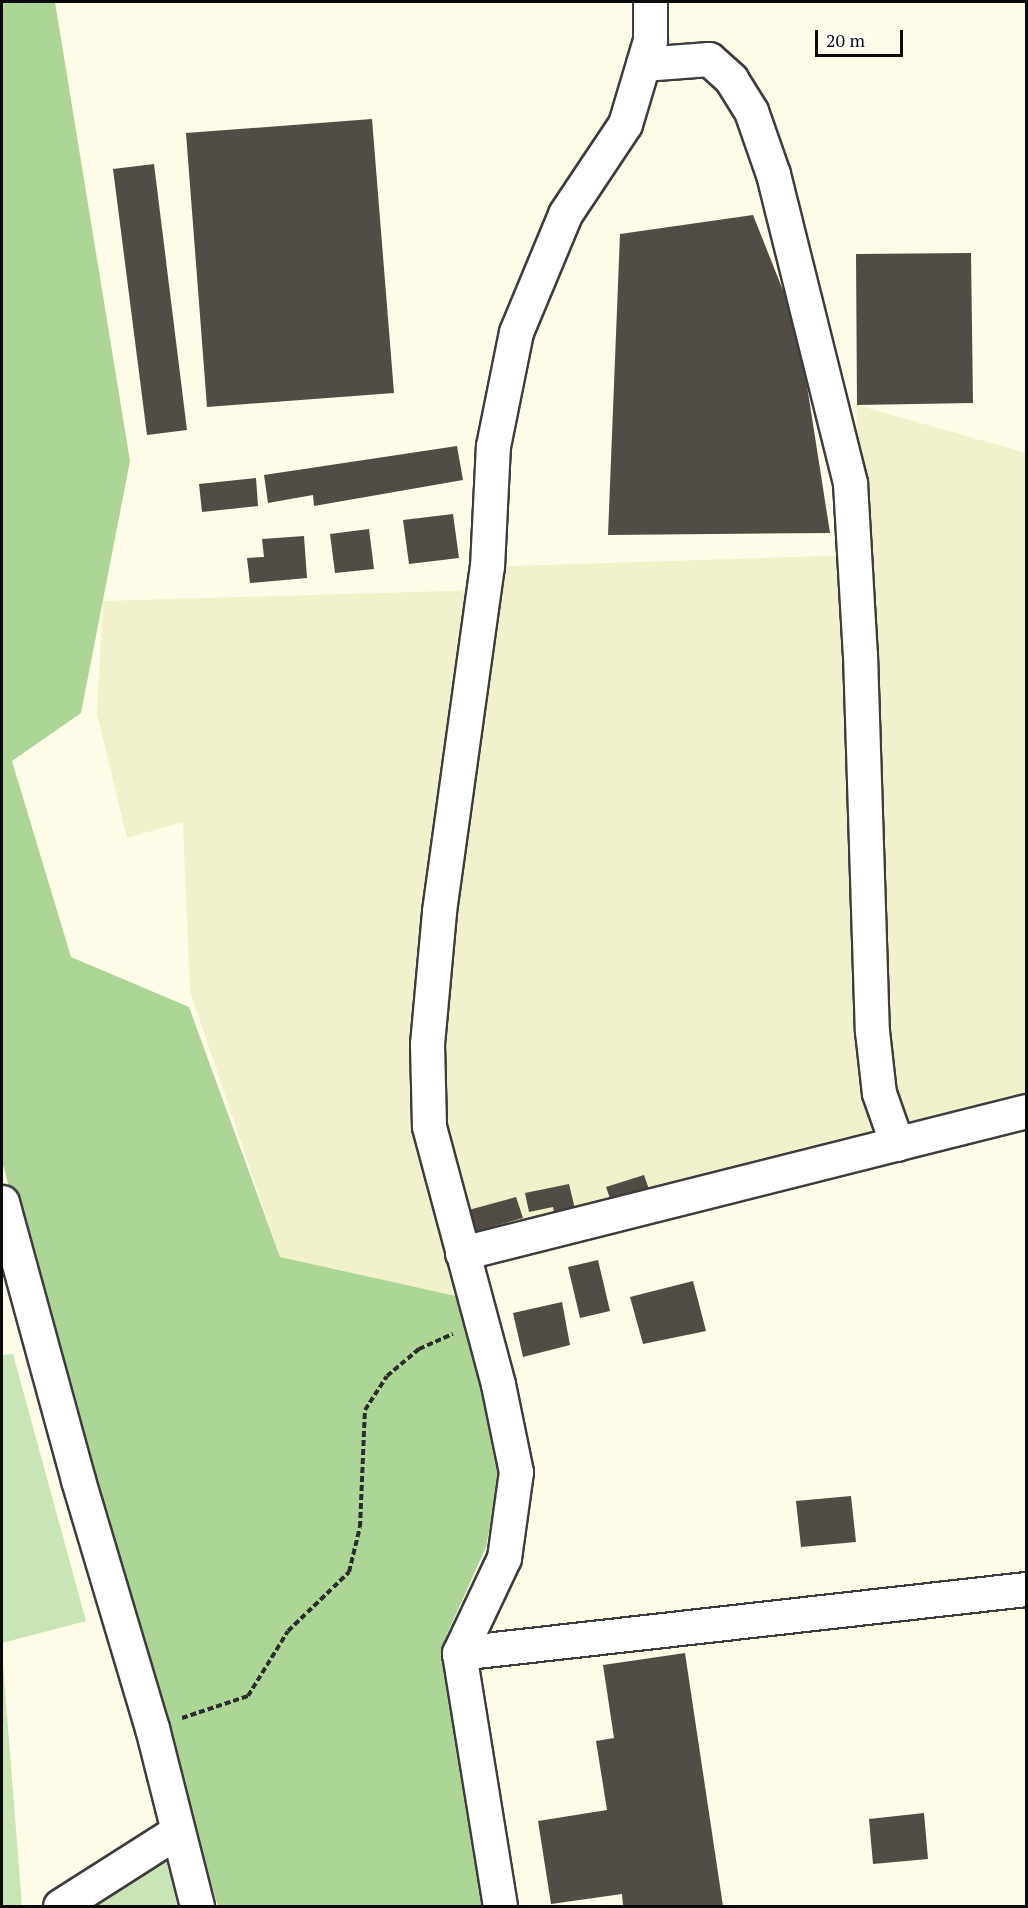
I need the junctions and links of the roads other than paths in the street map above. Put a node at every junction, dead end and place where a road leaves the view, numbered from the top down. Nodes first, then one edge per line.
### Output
1 (650, 2) edge
2 (643, 64) junction
3 (1026, 1111) edge
4 (897, 1144) junction
5 (2, 1202) edge
6 (462, 1252) junction
7 (1026, 1589) edge
8 (459, 1653) junction
9 (176, 1832) junction
10 (60, 1906) edge
11 (197, 1906) edge
12 (500, 1906) edge

1 - 2 street
2 - 4 street
2 - 6 street
3 - 4 street
4 - 6 street
5 - 9 street
6 - 8 street
7 - 8 street
8 - 12 street
9 - 10 street
9 - 11 street

